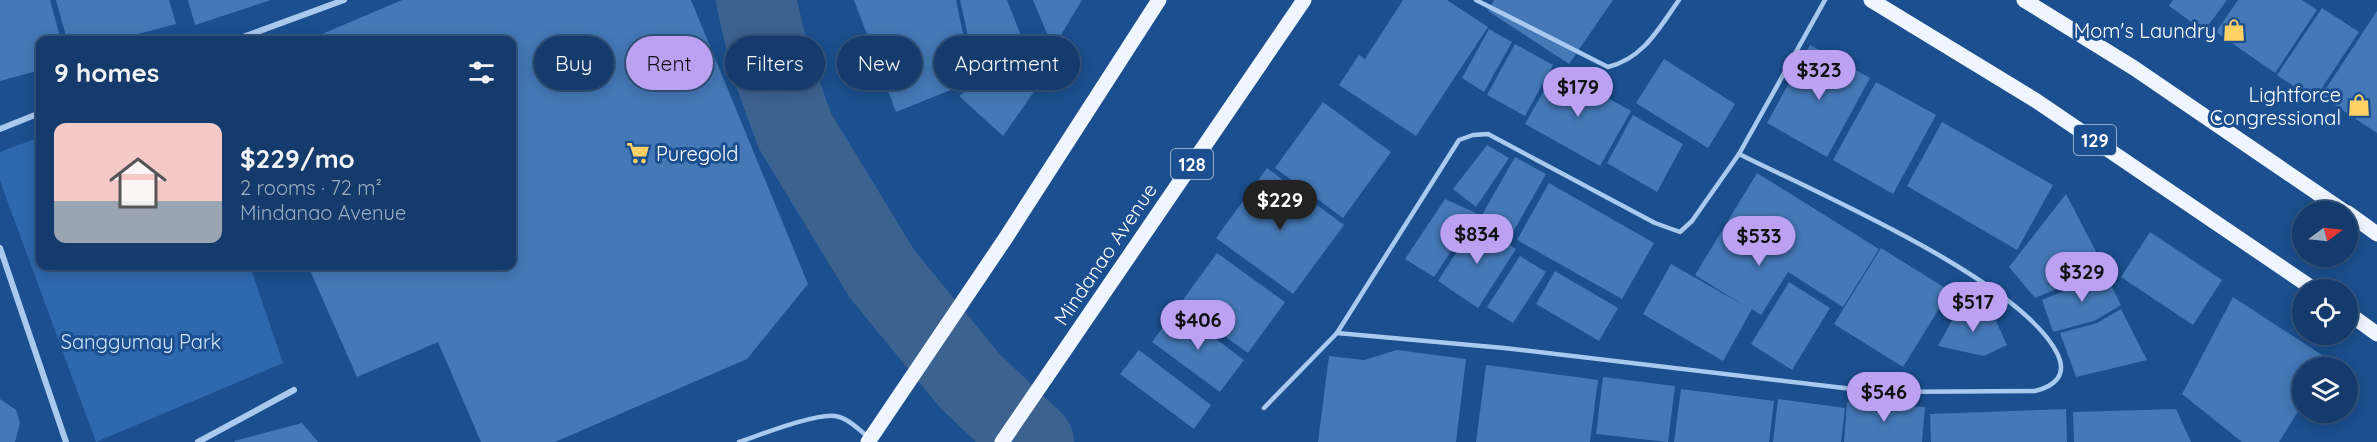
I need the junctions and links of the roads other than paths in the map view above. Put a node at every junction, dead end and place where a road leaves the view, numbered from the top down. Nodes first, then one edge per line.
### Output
1 (344, 0) edge
2 (1159, 0) edge
3 (1304, 0) edge
4 (1476, 0) edge
5 (1679, 0) edge
6 (1826, 0) edge
7 (1870, 0) edge
8 (2024, 0) edge
9 (246, 36) edge
10 (36, 115) edge
11 (0, 129) edge
12 (1739, 154) junction
13 (2330, 201) edge
14 (2358, 219) edge
15 (2376, 230) edge
16 (0, 248) edge
17 (2299, 279) edge
18 (2358, 320) edge
19 (1337, 333) junction
20 (2377, 334) edge
21 (294, 390) dead end
22 (1264, 408) dead end
23 (869, 440) edge
24 (66, 442) edge
25 (198, 442) edge
26 (739, 442) edge
27 (1002, 442) edge

1 - 9 street
2 - 23 main road
3 - 27 main road, Mindanao Avenue / 128
4 - 5 lane
6 - 12 lane
7 - 17 main road, 129
8 - 13 main road
10 - 11 street
12 - 19 lane
12 - 19 lane
14 - 15 main road
16 - 24 street
18 - 20 main road
19 - 22 lane
21 - 25 street
23 - 26 lane

